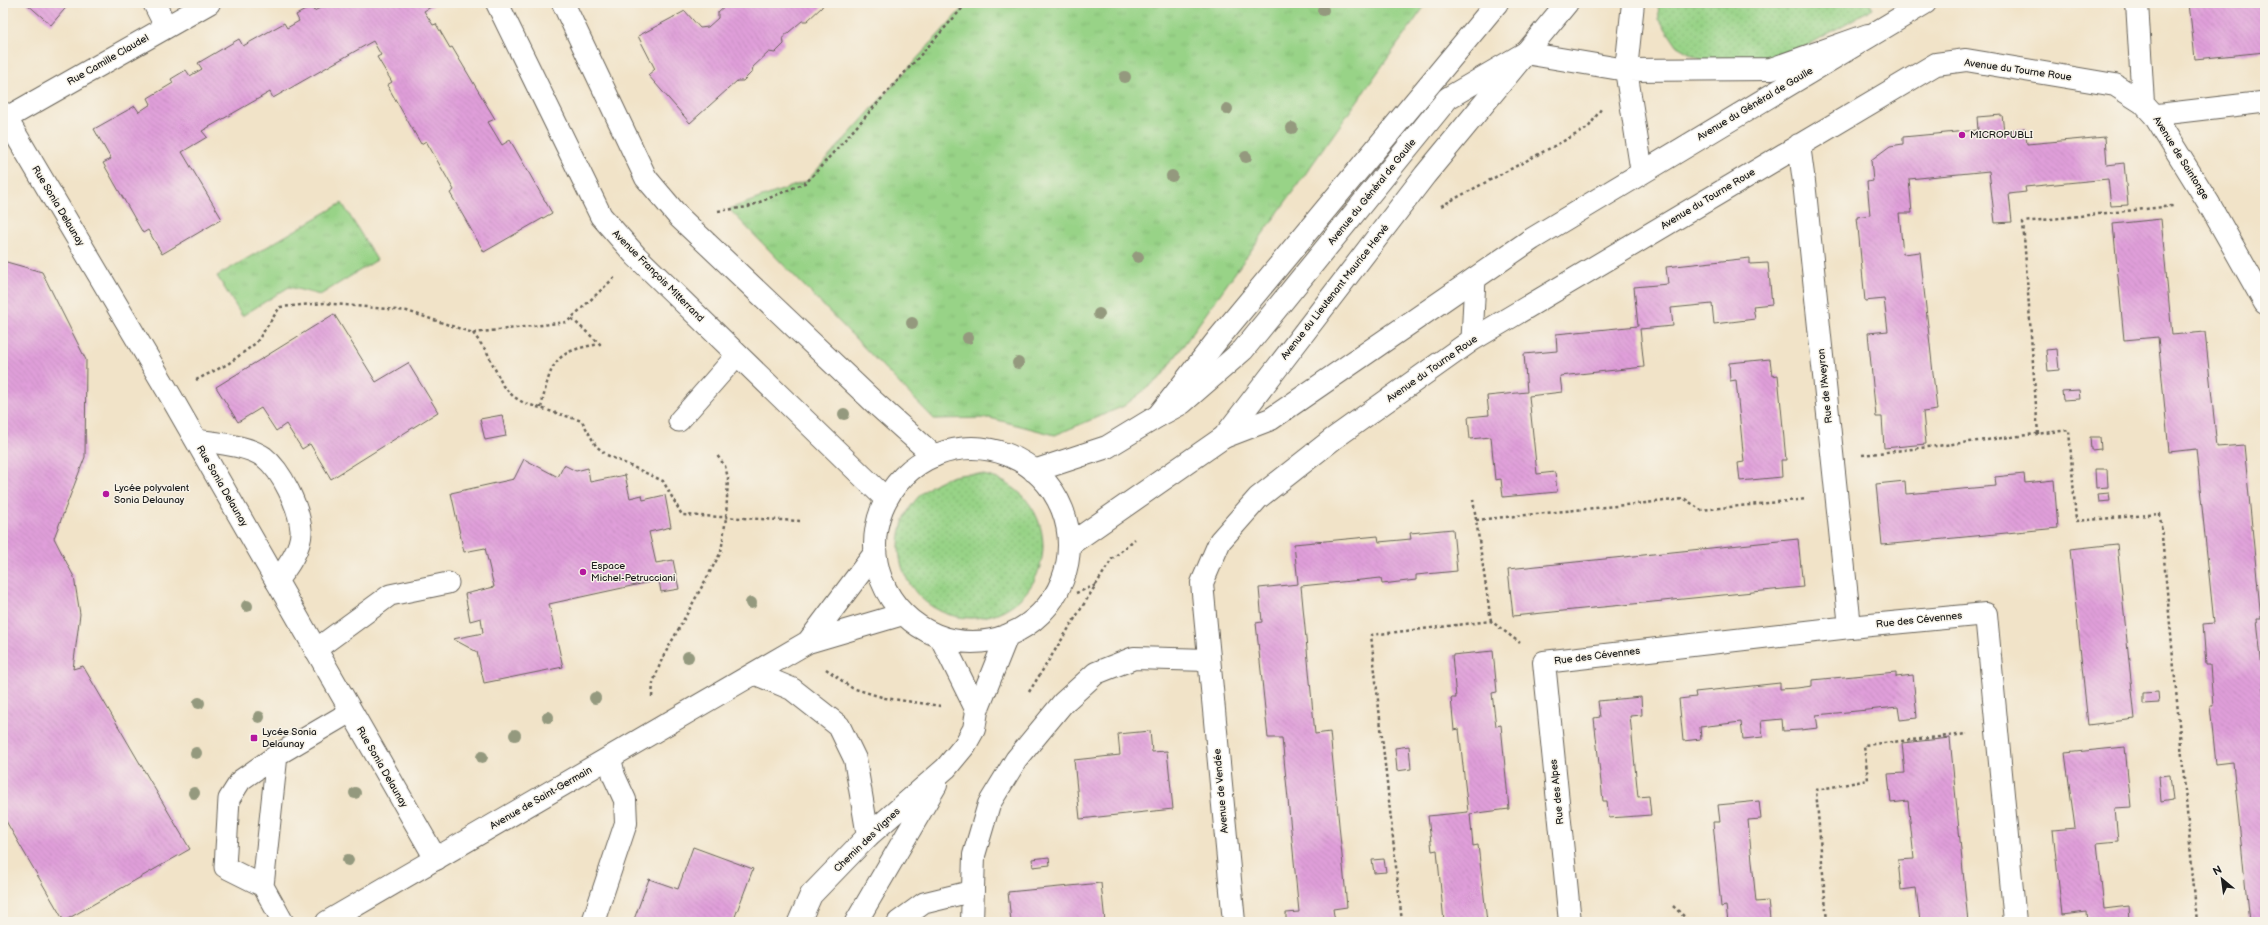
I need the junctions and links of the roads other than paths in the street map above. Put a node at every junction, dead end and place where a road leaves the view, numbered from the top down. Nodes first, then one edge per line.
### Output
1 (154, 3) edge
2 (209, 3) edge
3 (498, 3) edge
4 (563, 3) edge
5 (1497, 3) edge
6 (1567, 3) edge
7 (1632, 3) edge
8 (1925, 3) edge
9 (2137, 3) edge
10 (166, 27) junction
11 (1868, 36) junction
12 (1526, 53) junction
13 (1626, 70) junction
14 (2265, 102) edge
15 (2149, 109) junction
16 (4, 117) edge
17 (1799, 145) junction
18 (1642, 174) junction
19 (1475, 278) junction
20 (2265, 303) edge
21 (1472, 340) junction
22 (737, 355) junction
23 (1158, 416) junction
24 (679, 421) dead end
25 (1224, 437) junction
26 (196, 440) junction
27 (934, 456) junction
28 (1034, 471) junction
29 (886, 499) junction
30 (1069, 545) junction
31 (875, 553) junction
32 (276, 581) junction
33 (448, 583) dead end
34 (903, 614) junction
35 (1850, 627) junction
36 (1007, 636) junction
37 (941, 638) junction
38 (808, 642) junction
39 (315, 650) junction
40 (1209, 660) junction
41 (1544, 662) joint
42 (756, 674) junction
43 (977, 711) junction
44 (350, 712) junction
45 (277, 756) junction
46 (610, 758) junction
47 (946, 768) junction
48 (868, 836) junction
49 (436, 859) junction
50 (262, 886) junction
51 (973, 890) junction
52 (282, 922) edge
53 (327, 922) edge
54 (593, 922) edge
55 (799, 922) edge
56 (856, 922) edge
57 (898, 922) edge
58 (972, 922) edge
59 (1234, 922) edge
60 (1570, 922) edge
61 (2015, 922) edge

1 - 10 street
2 - 10 street, Rue Camille Claudel
3 - 22 street, Avenue François Mitterrand
4 - 27 street
5 - 23 street
6 - 12 street, Avenue du Lieutenant Maurice Hervé
7 - 13 street
8 - 11 street, Avenue du Général de Gaulle
9 - 15 street, Avenue de Saintonge
10 - 16 street, Rue Camille Claudel
11 - 13 street, Avenue du Général de Gaulle
11 - 18 street, Avenue du Général de Gaulle
12 - 13 street, Avenue du Général de Gaulle
12 - 23 street, Avenue du Général de Gaulle
12 - 25 street, Avenue du Lieutenant Maurice Hervé
13 - 18 street
14 - 15 lane
15 - 17 street, Avenue du Tourne Roue
15 - 20 street, Avenue de Saintonge
16 - 26 street, Rue Sonia Delaunay
17 - 21 street, Avenue du Tourne Roue
17 - 35 street, Rue de l'Aveyron
18 - 19 street, Avenue du Général de Gaulle
19 - 21 lane
19 - 25 street, Avenue du Général de Gaulle
21 - 40 street, Avenue du Tourne Roue
22 - 24 lane
22 - 29 street, Avenue François Mitterrand
23 - 28 street
25 - 30 street, Avenue du Lieutenant Maurice Hervé
26 - 32 street, Rue Sonia Delaunay
26 - 32 lane
27 - 28 street
27 - 29 street
28 - 30 street
29 - 31 street
30 - 36 street
31 - 34 street
31 - 38 street, Avenue de Saint-Germain
32 - 39 street, Rue Sonia Delaunay
33 - 39 lane
34 - 37 street
34 - 38 street, Avenue de Saint-Germain
35 - 41 street, Rue des Cévennes
35 - 61 street, Rue des Cévennes
36 - 37 street
36 - 43 street, Chemin des Vignes
37 - 43 street
38 - 42 street, Avenue de Saint-Germain
39 - 44 street, Rue Sonia Delaunay
40 - 51 street
40 - 59 street, Avenue de Vendée
41 - 60 street, Rue des Alpes
42 - 46 street, Avenue de Saint-Germain
42 - 48 street
43 - 47 street, Chemin des Vignes
44 - 45 lane
44 - 49 street, Rue Sonia Delaunay
45 - 50 lane
45 - 50 lane
46 - 49 street, Avenue de Saint-Germain
46 - 54 street
47 - 48 street, Chemin des Vignes
47 - 56 street, Chemin des Vignes
48 - 55 street, Chemin des Vignes
49 - 53 street, Avenue de Saint-Germain
50 - 52 lane
51 - 57 lane
51 - 58 street

